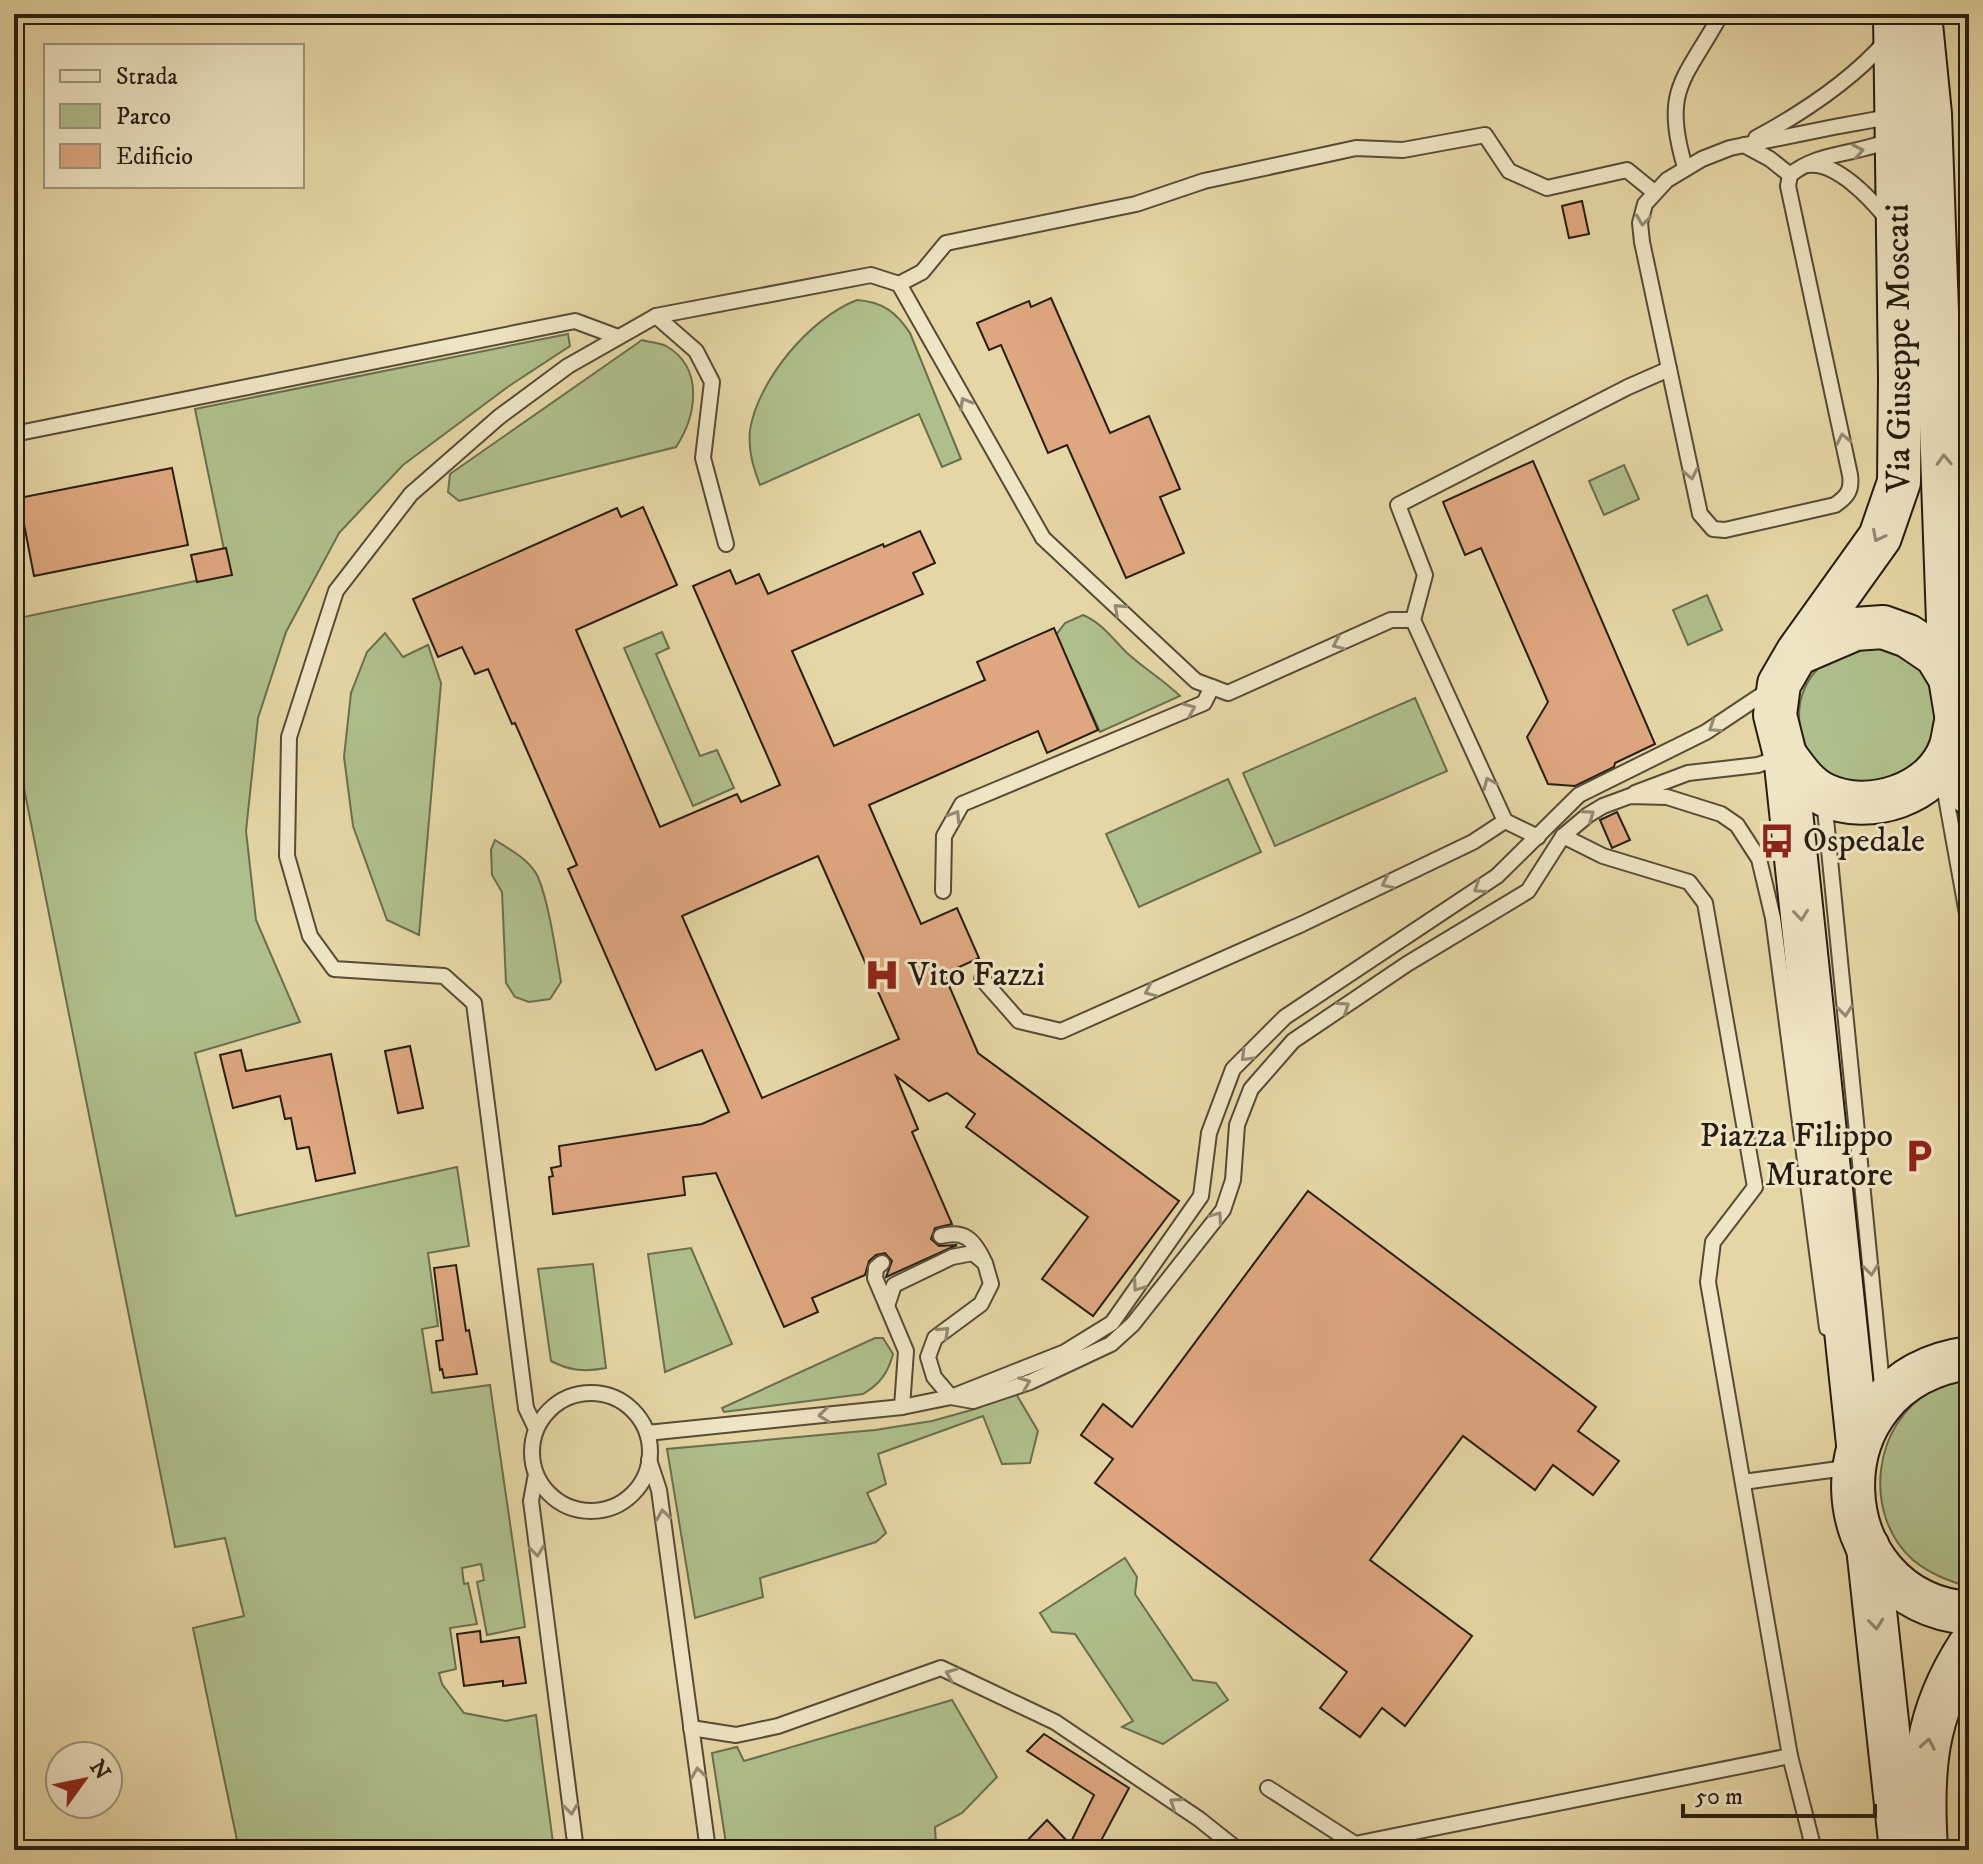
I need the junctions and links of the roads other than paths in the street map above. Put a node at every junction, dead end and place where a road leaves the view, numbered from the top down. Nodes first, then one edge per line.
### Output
1 (1721, 14) edge
2 (1910, 24) edge
3 (1915, 126) junction
4 (1744, 145) junction
5 (1685, 167) junction
6 (1795, 171) junction
7 (1654, 192) junction
8 (1899, 243) junction
9 (899, 284) junction
10 (656, 316) junction
11 (618, 337) junction
12 (1669, 369) junction
13 (14, 434) edge
14 (726, 544) dead end
15 (1413, 620) junction
16 (1788, 668) junction
17 (1950, 678) junction
18 (1212, 687) junction
19 (1785, 755) junction
20 (1955, 780) edge
21 (1823, 794) junction
22 (1616, 800) junction
23 (1505, 821) junction
24 (1563, 836) junction
25 (1538, 837) junction
26 (943, 891) dead end
27 (1969, 925) edge
28 (982, 979) dead end
29 (941, 1236) dead end
30 (882, 1263) dead end
31 (985, 1263) junction
32 (887, 1306) junction
33 (1969, 1358) edge
34 (951, 1397) junction
35 (1884, 1400) junction
36 (902, 1407) junction
37 (536, 1429) junction
38 (647, 1433) junction
39 (1855, 1447) junction
40 (649, 1460) junction
41 (536, 1474) junction
42 (1743, 1482) junction
43 (1868, 1547) junction
44 (1969, 1613) edge
45 (1969, 1646) edge
46 (691, 1728) junction
47 (1790, 1756) junction
48 (1268, 1788) dead end
49 (576, 1850) edge
50 (708, 1850) edge
51 (1238, 1850) edge
52 (1814, 1850) edge
53 (1901, 1850) edge
54 (1926, 1850) edge

1 - 5 lane
2 - 3 street, Via Giuseppe Moscati
2 - 4 lane
3 - 4 lane
6 -> 3 lane
3 - 8 street, Via Giuseppe Moscati
17 -> 3 street, Via Giuseppe Moscati
4 - 5 lane
4 - 6 lane
5 - 7 lane
6 - 8 lane
12 -> 6 lane
7 - 9 lane
7 -> 12 lane
8 -> 16 street, Via Giuseppe Moscati
9 - 10 lane
18 -> 9 lane
10 - 11 lane
10 - 14 lane
11 - 13 lane
11 - 37 lane
12 - 15 lane
15 -> 18 lane
23 -> 15 lane
16 - 17 street
16 - 19 street
16 -> 25 lane
17 - 20 street, Via Giuseppe Moscati
26 -> 18 lane
19 - 21 street
19 - 22 lane
19 -> 39 street
20 - 21 street
20 - 27 lane
21 -> 35 lane
24 -> 22 lane
22 - 39 lane
23 - 25 lane
23 -> 28 lane
34 -> 24 lane
24 - 42 lane
25 -> 34 lane
29 - 31 lane
30 - 32 lane
31 - 32 lane
34 -> 31 lane
32 - 36 lane
33 - 35 street
34 - 36 lane
35 - 39 street
36 -> 38 lane
37 - 38 lane
37 - 41 lane
38 - 40 lane
39 - 42 lane
39 - 43 street
40 - 41 lane
46 -> 40 lane
41 -> 49 lane
42 - 47 lane
43 - 44 street
43 -> 53 street
54 -> 45 street
50 -> 46 lane
51 -> 46 lane
47 - 48 lane
47 - 52 lane

